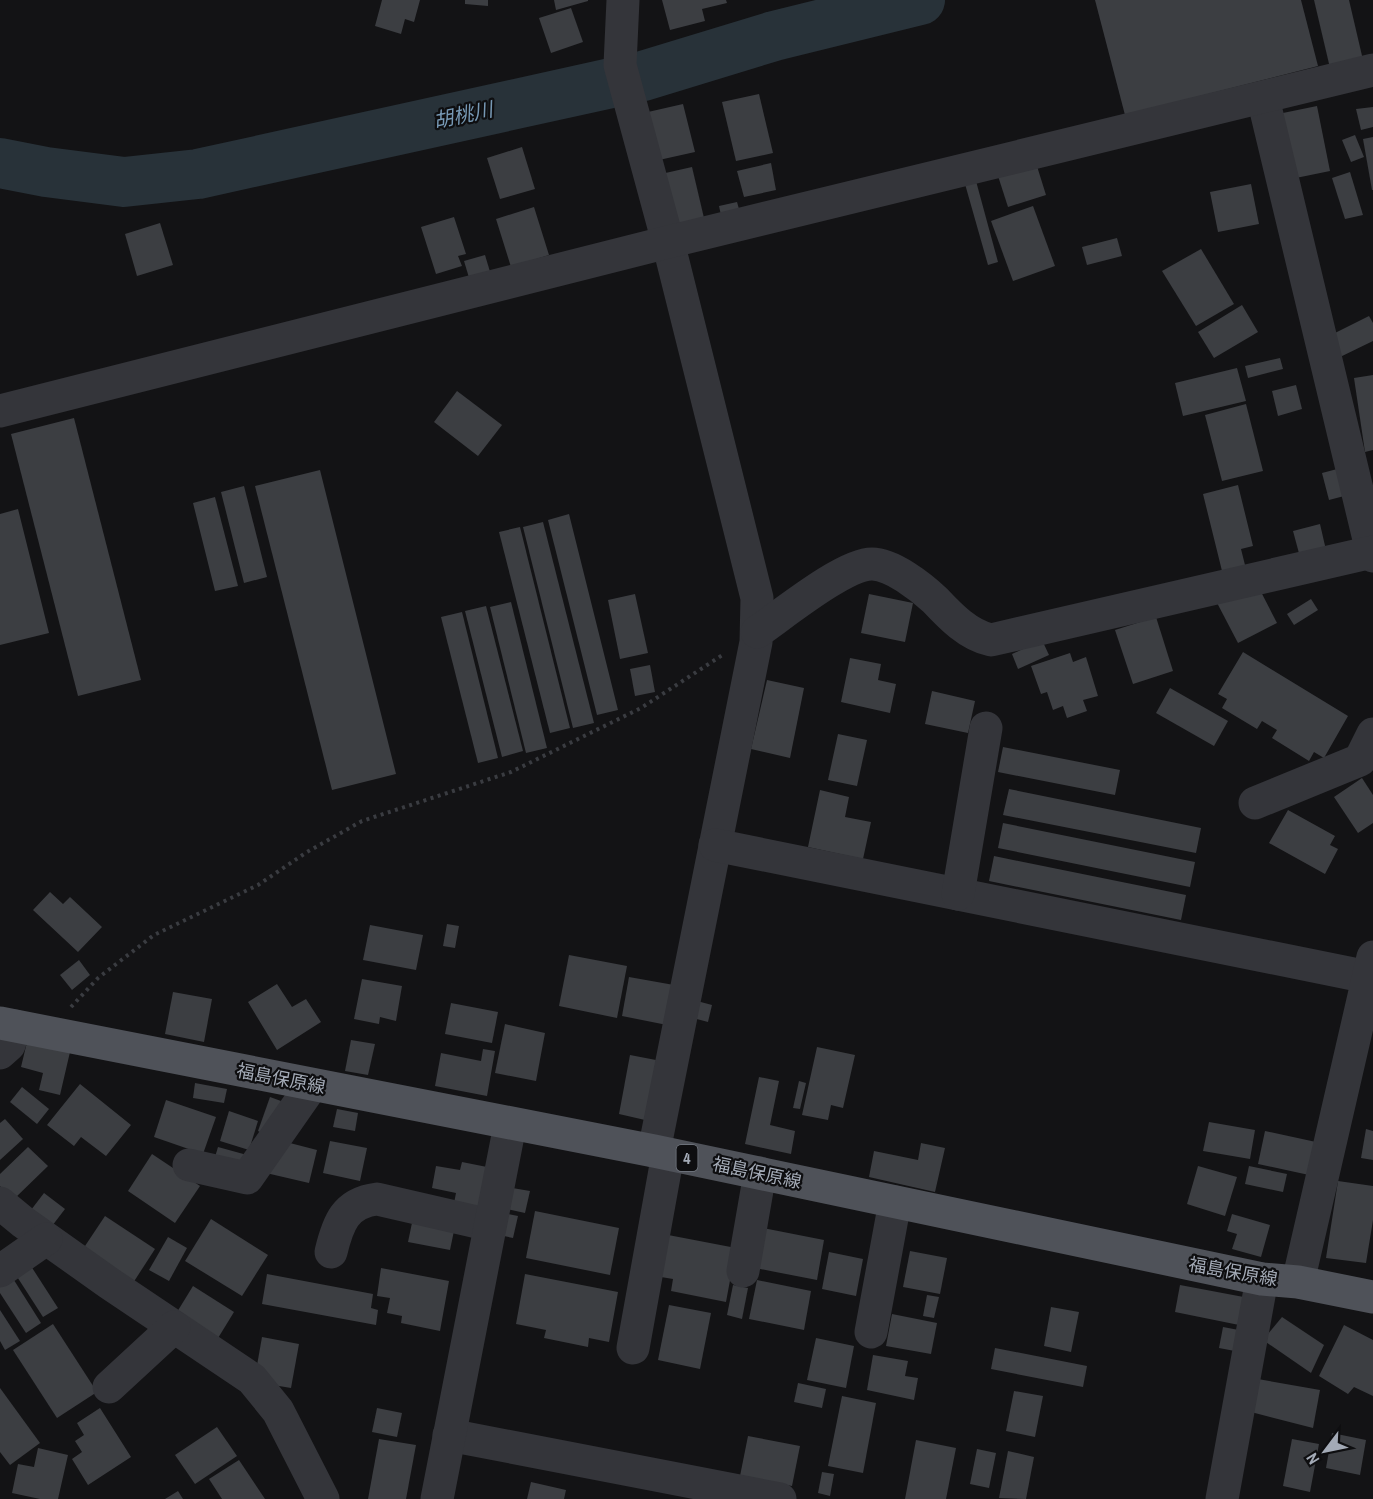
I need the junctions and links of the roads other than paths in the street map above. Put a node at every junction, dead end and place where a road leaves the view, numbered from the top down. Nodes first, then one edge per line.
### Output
1 (623, 0) edge
2 (1373, 70) edge
3 (1263, 98) junction
4 (668, 242) junction
5 (0, 411) edge
6 (1372, 554) edge
7 (757, 632) junction
8 (986, 728) dead end
9 (1373, 734) edge
10 (1255, 803) dead end
11 (716, 845) junction
12 (958, 894) junction
13 (1371, 966) edge
14 (5, 1034) edge
15 (1363, 1047) edge
16 (312, 1086) junction
17 (510, 1125) junction
18 (661, 1153) junction
19 (189, 1165) dead end
20 (760, 1173) junction
21 (895, 1202) junction
22 (0, 1203) edge
23 (490, 1225) junction
24 (46, 1239) junction
25 (331, 1252) dead end
26 (0, 1271) edge
27 (743, 1271) dead end
28 (1262, 1279) junction
29 (1298, 1282) junction
30 (1373, 1297) edge
31 (174, 1327) junction
32 (871, 1332) dead end
33 (633, 1348) dead end
34 (109, 1388) dead end
35 (449, 1435) junction
36 (323, 1499) edge
37 (437, 1499) edge
38 (780, 1499) edge
39 (1222, 1499) edge

1 - 4 street
2 - 3 street
3 - 4 street
3 - 6 street
4 - 5 street
4 - 7 street
6 - 7 street
7 - 11 street
8 - 12 street
9 - 10 street
11 - 12 street
11 - 18 street
12 - 13 street
13 - 15 street
14 - 16 main road, 福島保原線 / 4
15 - 29 street
16 - 17 main road, 福島保原線 / 4
16 - 19 street
17 - 18 main road, 福島保原線 / 4
17 - 23 street
18 - 20 main road, 福島保原線 / 4
18 - 33 street
20 - 21 main road, 福島保原線 / 4
20 - 27 street
21 - 28 main road, 福島保原線 / 4
21 - 32 street
22 - 24 street
23 - 25 street
23 - 35 street
24 - 26 street
24 - 31 street
28 - 29 main road, 福島保原線 / 4
28 - 39 street
29 - 30 main road, 福島保原線 / 4
31 - 34 street
31 - 36 street
35 - 37 street
35 - 38 street

